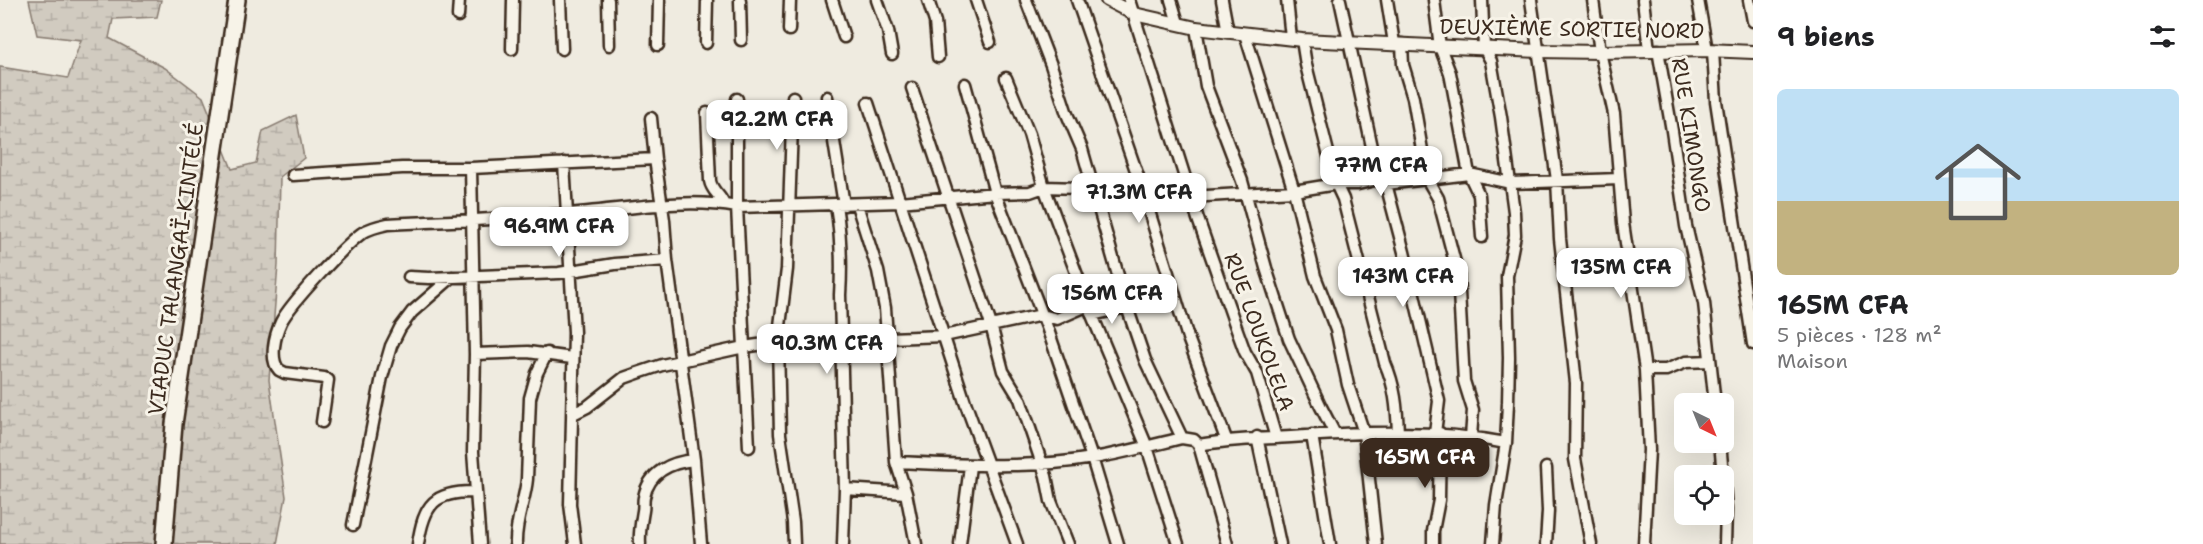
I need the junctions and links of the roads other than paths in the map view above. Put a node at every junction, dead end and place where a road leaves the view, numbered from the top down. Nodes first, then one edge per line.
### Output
1 (227, 0) edge
2 (237, 0) edge
3 (459, 0) edge
4 (513, 0) edge
5 (560, 0) edge
6 (609, 0) edge
7 (659, 0) edge
8 (707, 0) edge
9 (740, 0) edge
10 (790, 0) edge
11 (832, 0) edge
12 (877, 0) edge
13 (928, 0) edge
14 (976, 0) edge
15 (1026, 0) edge
16 (1077, 0) edge
17 (1107, 0) edge
18 (1129, 0) edge
19 (1171, 0) edge
20 (1222, 0) edge
21 (1287, 0) edge
22 (1340, 0) edge
23 (1386, 0) edge
24 (1434, 0) edge
25 (1482, 0) edge
26 (1531, 0) edge
27 (1593, 0) edge
28 (1643, 0) edge
29 (1698, 0) edge
30 (1749, 0) edge
31 (1134, 14) junction
32 (458, 16) dead end
33 (1753, 21) edge
34 (1178, 23) junction
35 (1196, 28) junction
36 (789, 30) dead end
37 (1228, 32) junction
38 (1245, 34) junction
39 (844, 37) dead end
40 (741, 39) dead end
41 (1296, 39) junction
42 (990, 42) dead end
43 (1349, 42) junction
44 (706, 44) dead end
45 (1398, 44) junction
46 (609, 45) dead end
47 (658, 45) dead end
48 (1440, 47) junction
49 (1484, 48) junction
50 (513, 49) dead end
51 (562, 49) dead end
52 (1654, 50) junction
53 (1710, 50) junction
54 (1538, 51) junction
55 (1600, 52) junction
56 (1753, 52) edge
57 (892, 54) dead end
58 (938, 57) dead end
59 (1006, 78) dead end
60 (965, 84) dead end
61 (912, 88) dead end
62 (793, 97) dead end
63 (827, 97) dead end
64 (737, 99) dead end
65 (867, 103) dead end
66 (707, 113) dead end
67 (651, 118) dead end
68 (655, 159) junction
69 (564, 163) junction
70 (471, 168) junction
71 (1469, 174) junction
72 (293, 175) dead end
73 (1427, 179) junction
74 (1619, 179) junction
75 (1557, 180) junction
76 (1382, 181) junction
77 (1511, 183) junction
78 (1336, 184) junction
79 (1044, 187) junction
80 (1093, 189) junction
81 (1143, 190) junction
82 (1294, 191) junction
83 (994, 193) junction
84 (1245, 193) junction
85 (1191, 196) junction
86 (949, 197) junction
87 (900, 202) junction
88 (661, 204) junction
89 (724, 205) junction
90 (789, 205) junction
91 (840, 205) junction
92 (857, 205) junction
93 (737, 207) junction
94 (568, 214) junction
95 (472, 220) junction
96 (1482, 237) dead end
97 (667, 260) junction
98 (570, 271) junction
99 (474, 276) junction
100 (409, 277) dead end
101 (452, 277) junction
102 (1127, 307) junction
103 (1090, 310) junction
104 (1042, 315) junction
105 (991, 325) junction
106 (944, 336) junction
107 (840, 339) junction
108 (886, 339) junction
109 (778, 342) junction
110 (1753, 344) edge
111 (744, 348) junction
112 (547, 353) junction
113 (475, 354) junction
114 (572, 358) junction
115 (681, 361) junction
116 (1710, 362) junction
117 (1645, 370) junction
118 (1714, 393) edge
119 (573, 414) junction
120 (322, 422) dead end
121 (1364, 433) junction
122 (1398, 433) junction
123 (1437, 433) junction
124 (1335, 434) junction
125 (1312, 435) junction
126 (1257, 437) junction
127 (1471, 437) junction
128 (1182, 438) junction
129 (1276, 438) junction
130 (1226, 439) junction
131 (1506, 443) junction
132 (1199, 445) junction
133 (749, 447) dead end
134 (1147, 447) junction
135 (1092, 458) junction
136 (693, 460) junction
137 (896, 462) junction
138 (1041, 463) junction
139 (970, 466) junction
140 (989, 466) junction
141 (1545, 468) dead end
142 (845, 489) junction
143 (476, 492) junction
144 (906, 493) junction
145 (353, 525) dead end
146 (1726, 525) edge
147 (155, 544) edge
148 (164, 544) edge
149 (418, 544) edge
150 (480, 544) edge
151 (516, 544) edge
152 (575, 544) edge
153 (640, 544) edge
154 (701, 544) edge
155 (794, 544) edge
156 (843, 544) edge
157 (916, 544) edge
158 (960, 544) edge
159 (1017, 544) edge
160 (1068, 544) edge
161 (1118, 544) edge
162 (1178, 544) edge
163 (1227, 544) edge
164 (1280, 544) edge
165 (1330, 544) edge
166 (1376, 544) edge
167 (1433, 544) edge
168 (1493, 544) edge
169 (1546, 544) edge
170 (1591, 544) edge
171 (1644, 544) edge
172 (1725, 544) edge

1 - 147 highway, VIADUC TALANGAÏ-KINTÉLÉ
2 - 148 highway, VIADUC TALANGAÏ-KINTÉLÉ
3 - 32 street
4 - 50 street
5 - 51 street
6 - 46 street
7 - 47 street
8 - 44 street
9 - 40 street
10 - 36 street
11 - 39 street
12 - 57 street
13 - 58 street
14 - 42 street
15 - 80 street
16 - 81 street
17 - 31 main road, DEUXIÈME SORTIE NORD
18 - 31 street, RUE LOUKOLELA
19 - 34 street
20 - 37 street
21 - 41 street
22 - 43 street
23 - 45 street
24 - 48 street
25 - 49 street
26 - 54 street
27 - 55 street
28 - 52 street, RUE KIMONGO
29 - 53 street
30 - 33 street
31 - 34 main road, DEUXIÈME SORTIE NORD
31 - 85 street, RUE LOUKOLELA
34 - 35 main road, DEUXIÈME SORTIE NORD
35 - 37 main road, DEUXIÈME SORTIE NORD
35 - 84 street
37 - 38 main road, DEUXIÈME SORTIE NORD
38 - 41 main road, DEUXIÈME SORTIE NORD
38 - 82 street
41 - 43 main road, DEUXIÈME SORTIE NORD
41 - 78 street
43 - 45 main road, DEUXIÈME SORTIE NORD
43 - 76 street
45 - 48 main road, DEUXIÈME SORTIE NORD
45 - 73 street
48 - 49 main road, DEUXIÈME SORTIE NORD
48 - 71 street
49 - 54 main road, DEUXIÈME SORTIE NORD
49 - 77 street
52 - 53 main road, DEUXIÈME SORTIE NORD
52 - 55 main road, DEUXIÈME SORTIE NORD
52 - 116 street, RUE KIMONGO
53 - 56 main road, DEUXIÈME SORTIE NORD
53 - 110 street
54 - 55 main road, DEUXIÈME SORTIE NORD
54 - 75 street
55 - 74 street
59 - 79 street
60 - 83 street
61 - 86 street
62 - 90 street
63 - 91 street
64 - 93 street
65 - 87 street
66 - 89 street
67 - 68 street
68 - 69 street
68 - 88 street
69 - 70 street
69 - 94 street
70 - 72 street
70 - 95 street
71 - 73 street
71 - 77 street
71 - 96 street
73 - 76 street
73 - 127 street
74 - 75 street
74 - 117 street
75 - 77 street
75 - 170 street
76 - 78 street
76 - 123 street
77 - 131 street
78 - 82 street
78 - 122 street
79 - 80 street
79 - 83 street
79 - 103 street
80 - 81 street
80 - 102 street
81 - 85 street
81 - 130 street
82 - 84 street
82 - 121 street
83 - 86 street
83 - 104 street
84 - 85 street
84 - 124 street
85 - 129 street, RUE LOUKOLELA
86 - 87 street
86 - 105 street
87 - 92 street
87 - 106 street
88 - 89 street
88 - 94 street
88 - 97 street
89 - 93 street
90 - 91 street
90 - 93 street
90 - 109 street
91 - 92 street
91 - 107 street
92 - 108 street
93 - 111 street
94 - 95 street
94 - 98 street
95 - 99 street
95 - 120 street
97 - 98 street
97 - 115 street
98 - 99 street
98 - 114 street
99 - 101 street
99 - 113 street
100 - 101 street
101 - 145 street
102 - 103 street
102 - 128 street
103 - 104 street
103 - 134 street
104 - 105 street
104 - 135 street
105 - 106 street
105 - 138 street
106 - 108 street
106 - 140 street
107 - 108 street
107 - 109 street
107 - 142 street
108 - 137 street
109 - 111 street
109 - 155 street
111 - 115 street
111 - 133 street
112 - 113 street
112 - 114 street
112 - 151 street
113 - 143 street
114 - 119 street
115 - 119 street
115 - 136 street
116 - 117 street
116 - 118 street, RUE KIMONGO
117 - 171 street
119 - 152 street
121 - 122 street
121 - 124 street
121 - 166 street
122 - 123 street
123 - 127 street
123 - 167 street
124 - 125 street
125 - 129 street
125 - 165 street
126 - 129 street
126 - 130 street
126 - 164 street, RUE LOUKOLELA
127 - 131 street
128 - 132 street
128 - 134 street
130 - 132 street
131 - 168 street
132 - 163 street
134 - 135 street
134 - 162 street
135 - 138 street
135 - 161 street
136 - 153 street
136 - 154 street
137 - 139 street
137 - 144 street
138 - 140 street
138 - 160 street
139 - 140 street
139 - 158 street
140 - 159 street
141 - 169 street
142 - 144 street
142 - 156 street
143 - 149 street
143 - 150 street
144 - 157 street
146 - 172 street

